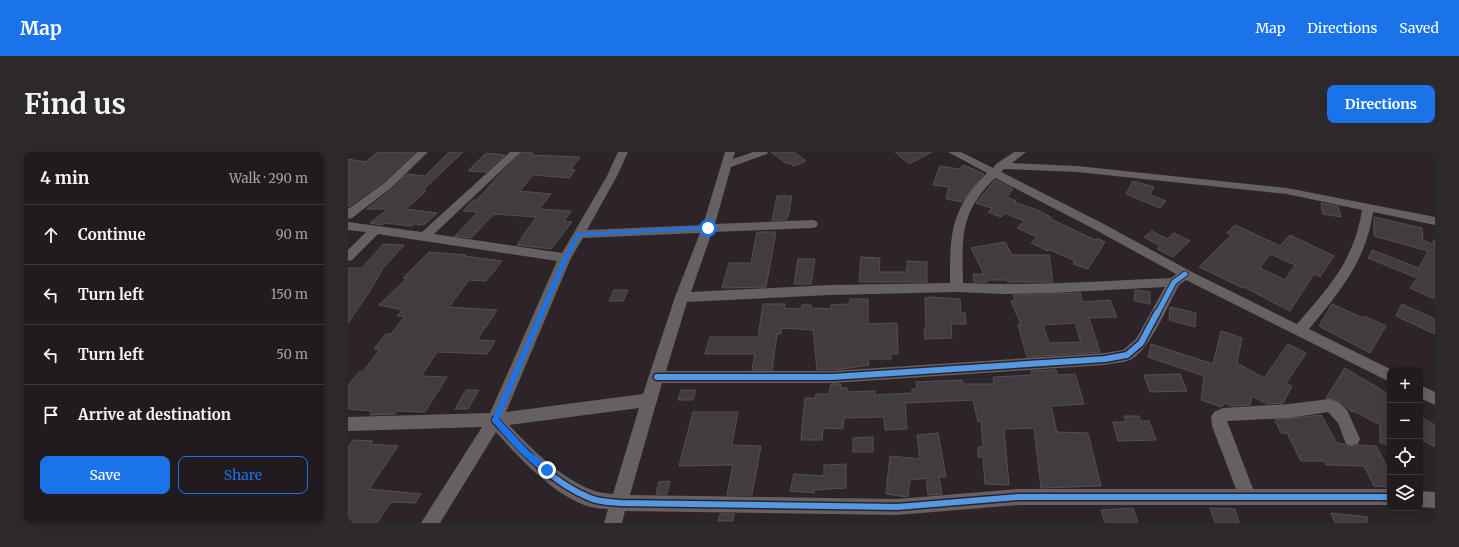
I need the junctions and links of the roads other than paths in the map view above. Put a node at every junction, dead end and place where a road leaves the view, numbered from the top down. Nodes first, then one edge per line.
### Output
1 (423, 152) edge
2 (516, 152) edge
3 (623, 152) edge
4 (763, 152) edge
5 (953, 152) edge
6 (1022, 152) edge
7 (728, 158) edge
8 (996, 170) junction
9 (1368, 208) junction
10 (348, 215) edge
11 (1435, 221) edge
12 (812, 224) dead end
13 (348, 226) edge
14 (708, 228) junction
15 (374, 231) junction
16 (579, 234) junction
17 (424, 237) junction
18 (348, 257) edge
19 (565, 258) junction
20 (1180, 278) junction
21 (957, 287) junction
22 (682, 297) junction
23 (1299, 331) junction
24 (1387, 375) edge
25 (656, 377) junction
26 (649, 400) junction
27 (495, 420) junction
28 (348, 424) edge
29 (1352, 439) dead end
30 (1387, 497) edge
31 (1248, 498) junction
32 (1423, 499) edge
33 (1435, 500) edge
34 (620, 503) junction
35 (430, 523) edge
36 (613, 523) edge

1 - 10 street
2 - 17 street
3 - 16 street
4 - 7 street
5 - 8 street
6 - 8 street
7 - 14 street
8 - 9 street
8 - 20 street
8 - 21 street
9 - 11 street
9 - 23 street
12 - 14 street
13 - 15 street
14 - 16 street
14 - 22 street
15 - 17 street
15 - 18 street
16 - 19 street
17 - 19 street
19 - 27 street
20 - 21 street
20 - 23 street
20 - 25 street
21 - 22 street
22 - 25 street
23 - 24 street
25 - 26 street
26 - 27 street
26 - 34 street
27 - 28 street
27 - 34 street
27 - 35 street
29 - 31 street
30 - 31 street
31 - 34 street
32 - 33 street
34 - 36 street

